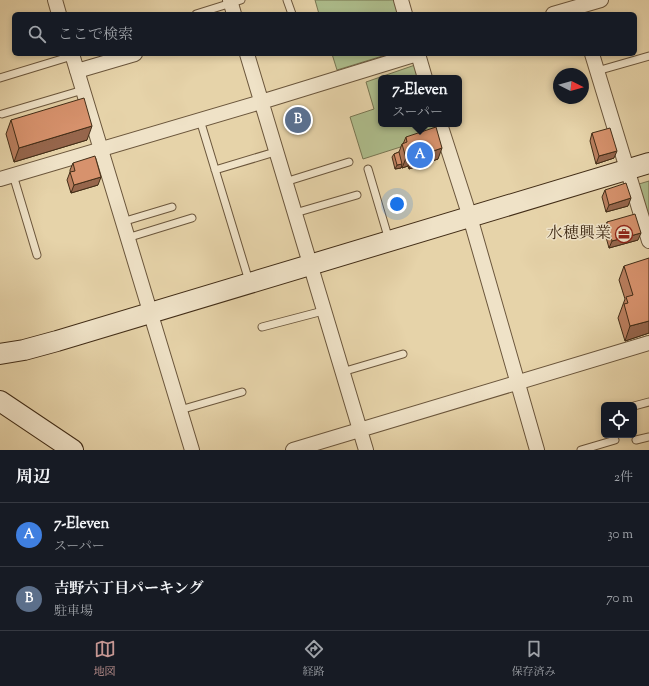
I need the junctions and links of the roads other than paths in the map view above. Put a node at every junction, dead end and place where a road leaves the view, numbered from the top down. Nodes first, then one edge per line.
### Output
1 (55, 0) edge
2 (287, 0) edge
3 (400, 0) edge
4 (601, 0) edge
5 (234, 4) edge
6 (578, 7) edge
7 (58, 12) edge
8 (204, 12) edge
9 (291, 12) edge
10 (404, 12) edge
11 (560, 12) edge
12 (69, 56) edge
13 (72, 56) edge
14 (128, 56) edge
15 (248, 56) edge
16 (411, 56) edge
17 (419, 56) edge
18 (593, 56) edge
19 (649, 56) edge
20 (77, 71) junction
21 (597, 71) junction
22 (425, 75) edge
23 (0, 78) edge
24 (83, 90) junction
25 (261, 102) junction
26 (2, 114) dead end
27 (200, 120) junction
28 (441, 127) edge
29 (101, 148) junction
30 (275, 152) junction
31 (349, 162) dead end
32 (649, 163) edge
33 (368, 169) dead end
34 (627, 169) junction
35 (215, 170) junction
36 (6, 177) edge
37 (286, 182) junction
38 (357, 195) dead end
39 (172, 206) dead end
40 (295, 213) junction
41 (470, 217) junction
42 (192, 218) dead end
43 (122, 222) junction
44 (127, 238) junction
45 (649, 241) edge
46 (390, 242) junction
47 (37, 255) dead end
48 (310, 266) junction
49 (250, 284) junction
50 (323, 310) junction
51 (150, 313) junction
52 (262, 327) dead end
53 (649, 343) edge
54 (0, 354) edge
55 (403, 354) dead end
56 (342, 372) junction
57 (518, 382) junction
58 (242, 392) dead end
59 (0, 401) edge
60 (649, 402) edge
61 (637, 405) edge
62 (180, 410) junction
63 (360, 430) junction
64 (649, 437) edge
65 (615, 440) dead end
66 (636, 440) dead end
67 (73, 450) edge
68 (192, 450) edge
69 (293, 450) edge
70 (366, 450) edge
71 (537, 450) edge
72 (582, 450) edge

1 - 7 street
2 - 9 lane
3 - 10 street
4 - 6 street
5 - 8 lane
6 - 11 street
12 - 23 lane
13 - 20 street
14 - 20 street
15 - 25 street
16 - 25 street
17 - 22 street
18 - 21 street
19 - 21 lane
20 - 24 street
21 - 34 street
24 - 26 lane
24 - 29 street
25 - 27 street
25 - 30 street
27 - 29 street
27 - 35 lane
28 - 41 street
29 - 36 street
29 - 43 street
30 - 35 lane
30 - 37 street
31 - 37 lane
32 - 34 street
33 - 46 lane
34 - 41 street
34 - 45 street
35 - 49 lane
36 - 47 lane
37 - 40 street
38 - 40 lane
39 - 43 lane
40 - 48 street
41 - 46 street
41 - 57 street
42 - 44 lane
43 - 44 street
44 - 51 street
46 - 48 street
48 - 49 street
48 - 50 street
49 - 51 street
50 - 52 lane
50 - 56 street
51 - 54 street
51 - 62 street
53 - 57 street
55 - 56 lane
56 - 63 street
57 - 63 street
57 - 71 street
58 - 62 lane
59 - 67 street
60 - 61 lane
62 - 68 street
63 - 69 street
63 - 70 street
64 - 66 lane
65 - 72 lane

